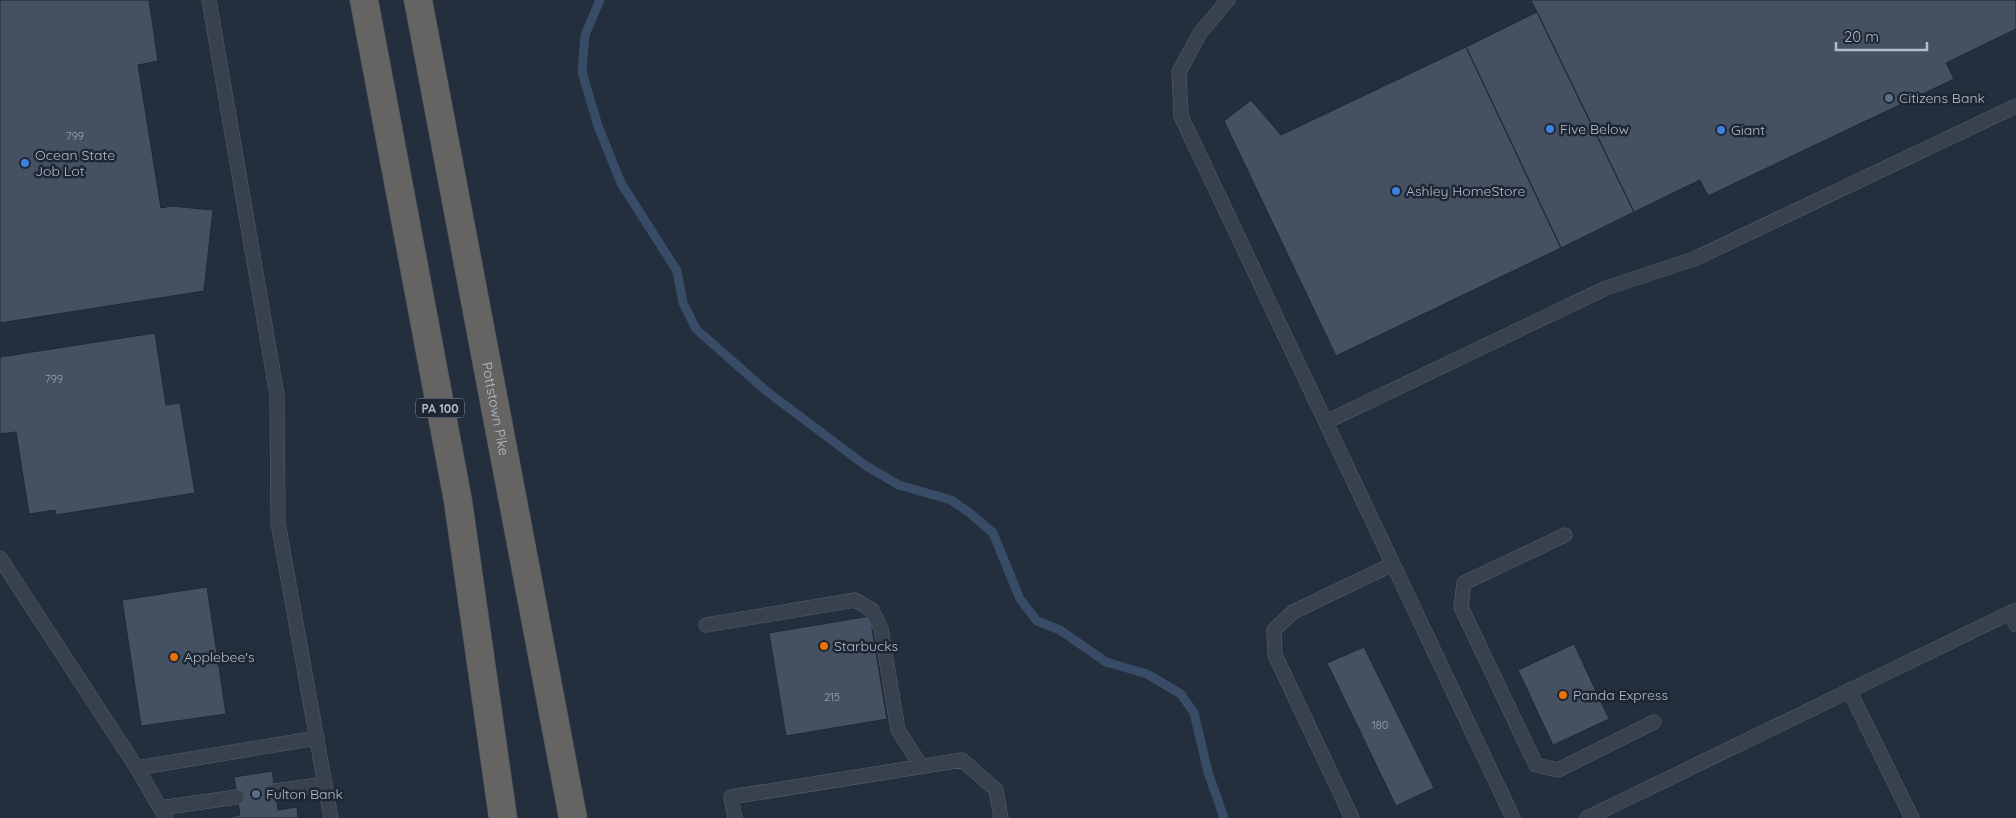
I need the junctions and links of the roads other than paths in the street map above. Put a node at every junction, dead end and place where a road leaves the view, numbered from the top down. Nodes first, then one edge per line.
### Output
1 (209, 0) edge
2 (364, 0) edge
3 (418, 0) edge
4 (1228, 0) edge
5 (2016, 106) edge
6 (1326, 422) junction
7 (1564, 535) dead end
8 (0, 558) edge
9 (1393, 564) junction
10 (2014, 616) edge
11 (706, 625) dead end
12 (1849, 690) junction
13 (1654, 722) dead end
14 (317, 738) junction
15 (921, 766) junction
16 (137, 768) junction
17 (325, 784) junction
18 (275, 791) dead end
19 (237, 797) dead end
20 (163, 813) edge
21 (331, 818) edge
22 (503, 818) edge
23 (572, 818) edge
24 (735, 818) edge
25 (1001, 818) edge
26 (1352, 818) edge
27 (1513, 818) edge
28 (1587, 818) edge
29 (1912, 818) edge

1 - 14 lane
2 - 22 highway, PA 100
3 - 23 highway, Pottstown Pike
4 - 6 lane
5 - 6 lane
6 - 9 lane
7 - 13 lane
8 - 16 lane
9 - 26 lane
9 - 27 lane
10 - 12 lane
11 - 15 lane
12 - 28 lane
12 - 29 lane
14 - 16 lane
14 - 17 lane
15 - 24 lane
15 - 25 lane
16 - 20 lane
17 - 18 lane
17 - 21 lane
19 - 20 lane

